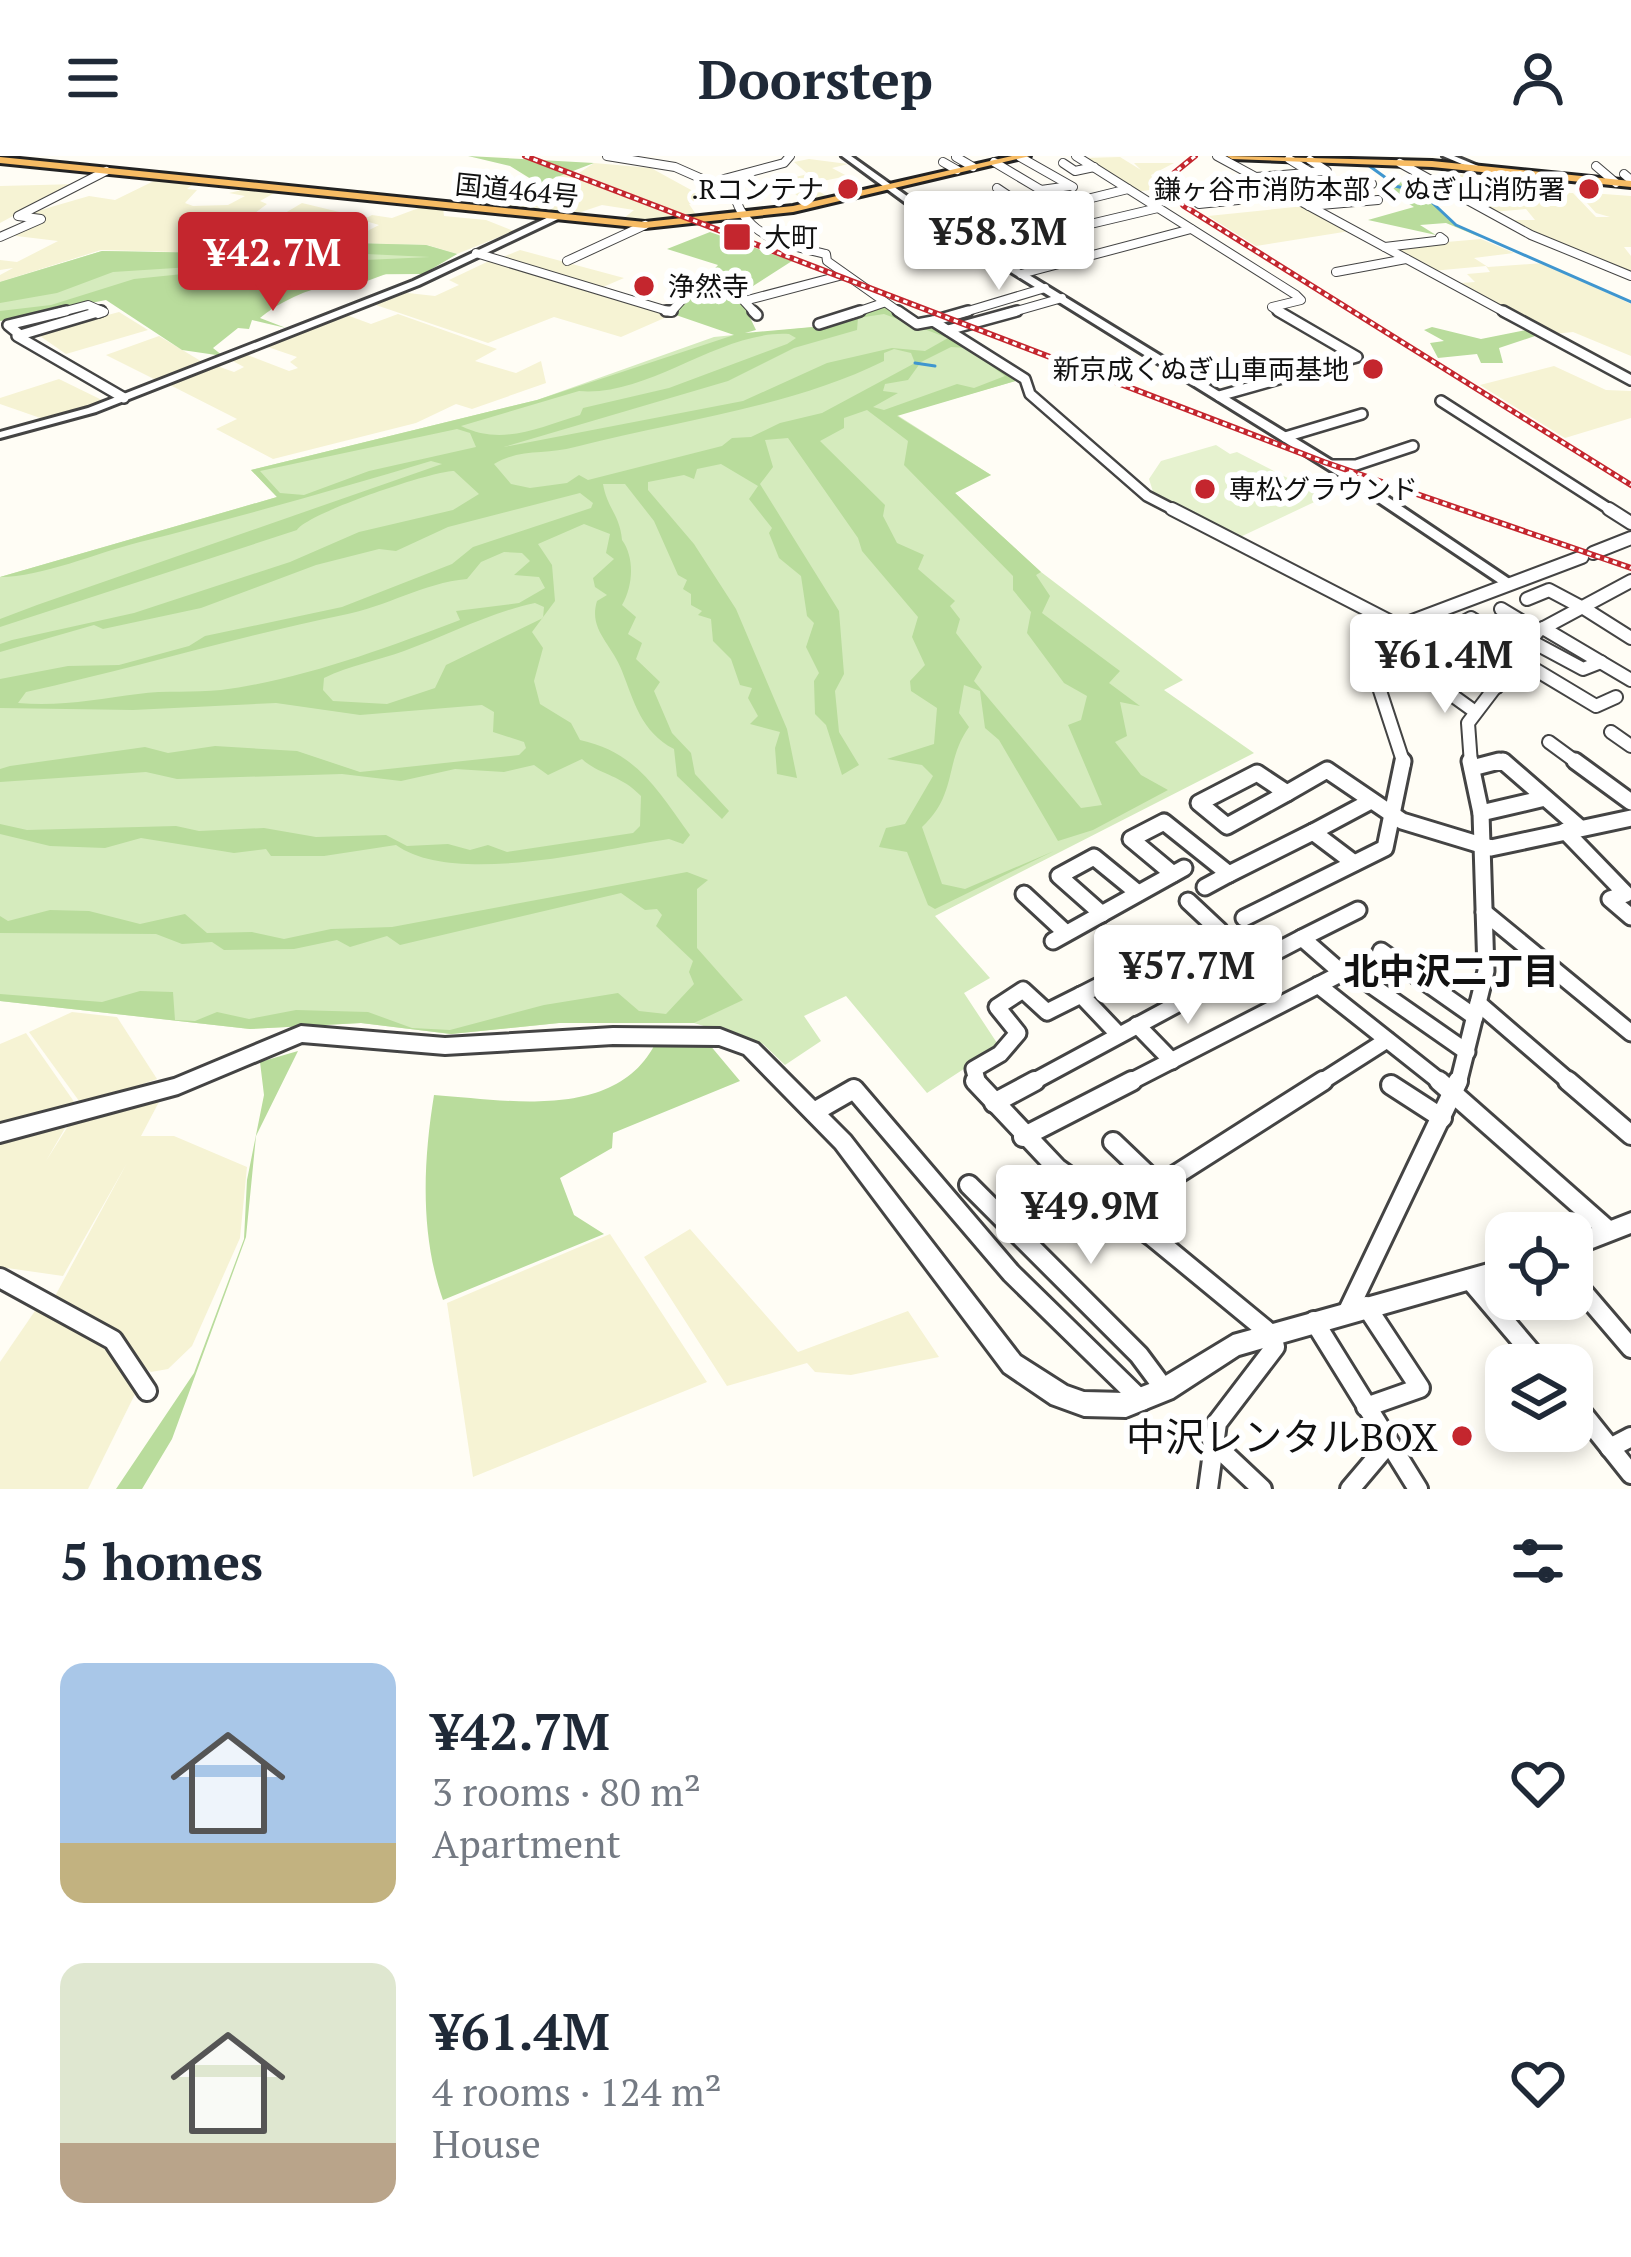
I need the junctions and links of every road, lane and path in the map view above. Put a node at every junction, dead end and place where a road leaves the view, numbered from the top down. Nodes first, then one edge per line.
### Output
1 (609, 156) edge
2 (790, 156) edge
3 (846, 156) edge
4 (1076, 156) edge
5 (1216, 156) edge
6 (1232, 156) edge
7 (1447, 156) edge
8 (1020, 157) edge
9 (0, 160) edge
10 (1398, 160) edge
11 (1301, 162) edge
12 (964, 165) edge
13 (1065, 165) dead end
14 (1090, 165) junction
15 (1596, 166) dead end
16 (1479, 169) junction
17 (106, 171) junction
18 (1256, 177) junction
19 (1111, 178) junction
20 (1348, 178) dead end
21 (724, 179) dead end
22 (1626, 180) edge
23 (1096, 182) dead end
24 (1372, 184) dead end
25 (1361, 185) junction
26 (888, 186) junction
27 (998, 188) dead end
28 (1128, 189) junction
29 (1045, 190) junction
30 (1285, 193) junction
31 (1238, 200) junction
32 (1378, 200) dead end
33 (1309, 206) junction
34 (1158, 208) junction
35 (742, 216) junction
36 (556, 217) junction
37 (645, 226) junction
38 (1191, 229) junction
39 (953, 232) junction
40 (0, 237) edge
41 (1162, 237) junction
42 (1440, 237) dead end
43 (1141, 242) junction
44 (1172, 242) dead end
45 (1385, 248) junction
46 (981, 250) junction
47 (1156, 250) dead end
48 (476, 253) junction
49 (1406, 259) junction
50 (567, 261) dead end
51 (1336, 272) dead end
52 (843, 274) junction
53 (1021, 274) junction
54 (1631, 276) edge
55 (1045, 288) junction
56 (690, 291) dead end
57 (1062, 298) junction
58 (883, 303) junction
59 (757, 315) dead end
60 (933, 321) junction
61 (819, 324) dead end
62 (948, 330) junction
63 (19, 334) junction
64 (1631, 380) edge
65 (1219, 396) junction
66 (124, 398) junction
67 (1441, 401) dead end
68 (1362, 414) dead end
69 (0, 435) edge
70 (1286, 437) junction
71 (1413, 446) dead end
72 (1331, 466) junction
73 (1631, 523) edge
74 (1631, 538) edge
75 (1630, 583) edge
76 (1510, 584) junction
77 (1527, 598) dead end
78 (1581, 607) junction
79 (1501, 608) dead end
80 (1399, 626) junction
81 (1631, 638) edge
82 (1526, 645) junction
83 (1631, 680) edge
84 (1497, 687) junction
85 (1616, 697) dead end
86 (1474, 711) junction
87 (1611, 732) dead end
88 (1549, 742) dead end
89 (1631, 746) edge
90 (1472, 768) junction
91 (1287, 793) junction
92 (1545, 798) junction
93 (1371, 800) junction
94 (1631, 802) edge
95 (1481, 813) junction
96 (1395, 817) junction
97 (1631, 818) edge
98 (1572, 830) junction
99 (1313, 832) junction
100 (1484, 847) junction
101 (1354, 863) junction
102 (1229, 874) junction
103 (1205, 887) dead end
104 (1138, 893) junction
105 (1024, 894) dead end
106 (1188, 901) dead end
107 (1358, 910) dead end
108 (1484, 912) junction
109 (1102, 914) junction
110 (1631, 916) edge
111 (1244, 918) dead end
112 (1302, 938) junction
113 (1198, 942) junction
114 (1233, 974) junction
115 (1318, 986) junction
116 (1081, 995) junction
117 (1477, 1010) junction
118 (1137, 1025) junction
119 (1631, 1034) edge
120 (1119, 1035) junction
121 (1387, 1040) junction
122 (1468, 1052) junction
123 (1172, 1060) junction
124 (1391, 1085) dead end
125 (1455, 1094) junction
126 (994, 1102) junction
127 (814, 1112) junction
128 (1442, 1118) junction
129 (0, 1133) edge
130 (1631, 1135) edge
131 (1023, 1137) junction
132 (1114, 1142) dead end
133 (969, 1184) dead end
134 (1156, 1184) junction
135 (1119, 1211) junction
136 (1620, 1227) edge
137 (1485, 1275) edge
138 (0, 1278) edge
139 (1469, 1279) junction
140 (1593, 1304) edge
141 (1357, 1308) junction
142 (1314, 1321) junction
143 (1272, 1335) junction
144 (1524, 1344) edge
145 (1631, 1348) edge
146 (1165, 1390) junction
147 (147, 1391) dead end
148 (1142, 1401) junction
149 (1366, 1407) junction
150 (1593, 1427) edge
151 (1631, 1437) edge
152 (1212, 1442) junction
153 (1389, 1443) junction
154 (1610, 1448) junction
155 (1631, 1474) edge
156 (1208, 1489) edge
157 (1262, 1489) edge
158 (1350, 1489) edge
159 (1418, 1489) edge

1 - 35 street
2 - 21 street
3 - 26 street
4 - 14 street
5 - 18 street
6 - 11 highway
7 - 16 street
8 - 12 highway, 国道464号
8 - 29 street
9 - 17 highway, 国道464号
10 - 11 highway
10 - 16 highway
10 - 54 street
11 - 18 street
12 - 26 highway, 国道464号
12 - 29 street
13 - 14 street
14 - 19 street
15 - 22 street
16 - 22 highway
17 - 36 highway, 国道464号
17 - 40 street
18 - 30 street
19 - 23 street
19 - 28 street
20 - 25 street
24 - 25 street
25 - 30 street
26 - 35 highway, 国道464号
26 - 39 street
27 - 29 street
28 - 34 street
28 - 39 street
30 - 31 street
30 - 33 street
31 - 31 street
32 - 33 street
33 - 45 street
34 - 38 street
34 - 46 street
35 - 37 highway, 国道464号
35 - 52 street
36 - 37 highway, 国道464号
36 - 48 street
37 - 50 street
38 - 41 street
38 - 65 street
39 - 46 street
41 - 43 street
41 - 44 street
42 - 45 street
43 - 47 street
43 - 53 street
45 - 49 street
46 - 53 street
48 - 56 street
48 - 66 street
49 - 51 street
49 - 64 street
52 - 58 street
52 - 59 street
53 - 55 street
55 - 57 street
55 - 60 street
57 - 62 street
57 - 65 street
58 - 60 street
58 - 61 street
60 - 62 street
62 - 80 street
63 - 63 street
63 - 66 street
65 - 70 street
66 - 69 street
67 - 73 street
68 - 70 street
70 - 72 street
71 - 72 street
72 - 76 street
74 - 76 street
75 - 78 street
76 - 80 street
77 - 78 street
78 - 81 street
78 - 82 street
79 - 82 street
80 - 96 street
82 - 82 street
82 - 83 street
82 - 84 street
82 - 85 street
84 - 86 street
84 - 86 street
86 - 90 street
87 - 89 street
88 - 94 street
90 - 92 street
90 - 95 street
91 - 91 street
91 - 93 street
92 - 95 street
92 - 98 street
93 - 96 street
93 - 99 street
95 - 100 street
96 - 100 street
96 - 101 street
97 - 98 street
98 - 100 street
98 - 110 street
99 - 101 street
99 - 102 street
100 - 108 street
101 - 111 street
102 - 103 street
102 - 104 street
104 - 109 street
104 - 109 street
105 - 109 street
106 - 113 street
107 - 112 street
108 - 117 street
108 - 119 street
112 - 114 street
112 - 115 street
113 - 114 street
113 - 116 street
114 - 118 street
115 - 121 street
115 - 123 street
116 - 120 street
116 - 126 street
117 - 122 street
117 - 122 street
117 - 130 street
118 - 120 street
118 - 123 street
120 - 126 street
121 - 125 street
121 - 134 street
122 - 125 street
123 - 131 street
124 - 128 street
125 - 128 street
125 - 136 street
126 - 131 street
127 - 129 street
127 - 148 street
127 - 148 street
128 - 141 street
131 - 135 street
132 - 134 street
133 - 146 street
134 - 135 street
135 - 143 street
137 - 139 street
138 - 147 street
139 - 141 street
139 - 144 street
140 - 145 street
141 - 142 street
141 - 149 street
142 - 143 street
142 - 149 street
143 - 146 street
143 - 152 street
146 - 148 street
149 - 153 street
150 - 154 street
151 - 154 street
152 - 156 street
152 - 157 street
153 - 158 street
153 - 159 street
154 - 155 street

